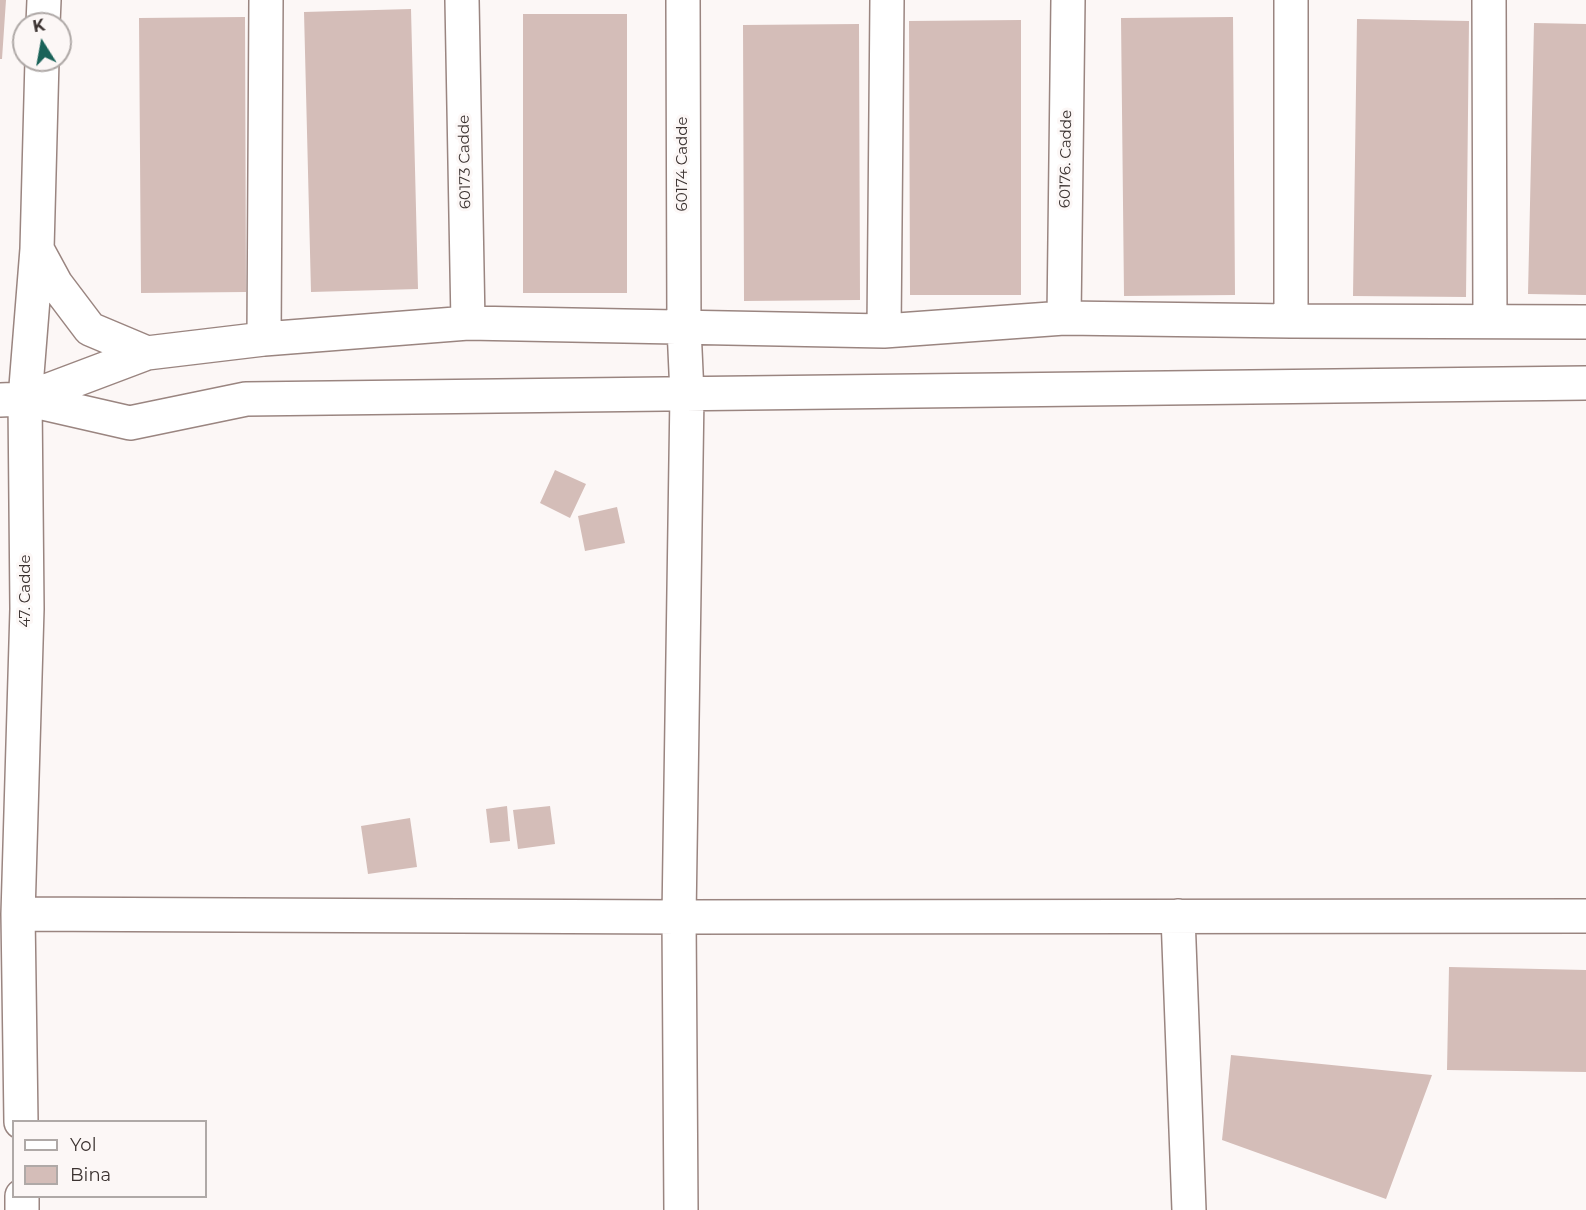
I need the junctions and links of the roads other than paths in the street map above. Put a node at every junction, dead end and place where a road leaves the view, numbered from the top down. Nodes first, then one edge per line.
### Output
1 (266, 0) edge
2 (462, 0) edge
3 (683, 0) edge
4 (887, 0) edge
5 (1068, 0) edge
6 (1291, 0) edge
7 (1489, 0) edge
8 (42, 72) edge
9 (37, 249) junction
10 (1064, 318) junction
11 (1291, 321) junction
12 (1490, 321) junction
13 (1586, 322) edge
14 (468, 323) junction
15 (684, 328) junction
16 (884, 331) junction
17 (264, 339) junction
18 (147, 353) junction
19 (1586, 383) edge
20 (687, 394) junction
21 (12, 399) edge
22 (0, 521) edge
23 (27, 567) junction
24 (14, 609) edge
25 (18, 914) junction
26 (1178, 916) junction
27 (1586, 916) edge
28 (679, 917) junction
29 (21, 1120) edge
30 (681, 1210) edge
31 (1189, 1210) edge

1 - 17 street
2 - 14 street, 60173 Cadde
3 - 15 street, 60174 Cadde
4 - 16 street
5 - 10 street, 60176. Cadde
6 - 11 street
7 - 12 street
8 - 9 street, 47. Cadde
9 - 18 street
9 - 21 street, 47. Cadde
10 - 11 street
10 - 16 street
11 - 12 street
12 - 13 street
14 - 15 street
14 - 17 street
15 - 16 street
15 - 20 street, 60174 Cadde
17 - 18 street
18 - 21 street
19 - 20 street
20 - 21 street
20 - 28 street, 60174 Cadde
21 - 23 street, 47. Cadde
22 - 23 street
23 - 24 street, 47. Cadde
24 - 25 street, 47. Cadde
25 - 28 street
25 - 29 street, 47. Cadde
26 - 27 street
26 - 28 street
26 - 31 street
28 - 30 street, 60174 Cadde

